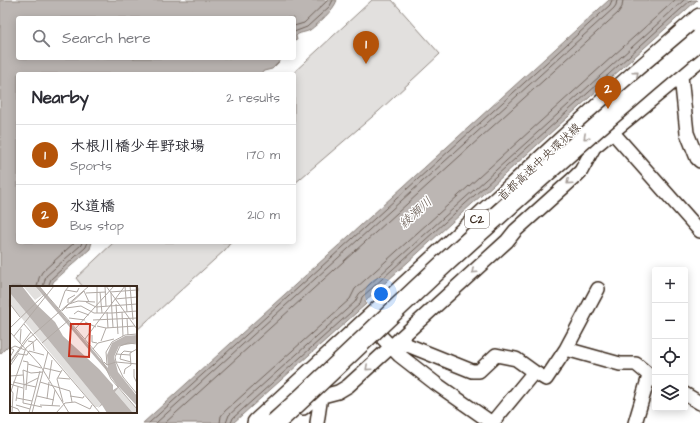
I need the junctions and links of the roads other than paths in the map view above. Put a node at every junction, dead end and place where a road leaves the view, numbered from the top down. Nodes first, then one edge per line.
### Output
1 (700, 18) edge
2 (700, 38) edge
3 (700, 48) edge
4 (700, 60) edge
5 (681, 76) junction
6 (606, 123) junction
7 (700, 161) edge
8 (700, 231) edge
9 (598, 289) dead end
10 (371, 326) dead end
11 (395, 343) junction
12 (566, 349) junction
13 (534, 372) junction
14 (652, 378) edge
15 (313, 380) dead end
16 (325, 395) junction
17 (688, 396) edge
18 (700, 403) edge
19 (257, 423) edge
20 (275, 423) edge
21 (286, 423) edge
22 (318, 423) edge
23 (492, 423) edge
24 (635, 423) edge

19 -> 1 highway, 首都高速中央環状線 / C2
2 - 6 highway, 首都高速中央環状線 / C2, bridge
3 - 6 highway, bridge
4 - 5 street
5 - 6 street
5 - 7 street
6 - 8 street
6 -> 11 street
6 -> 20 highway, 首都高速中央環状線 / C2, bridge
9 - 12 street
10 - 11 street
11 - 13 street
11 -> 16 street
11 - 23 street
12 - 13 street
12 - 14 street
13 - 23 street
14 - 24 street
15 - 16 street
16 - 21 street
16 - 22 street
17 - 18 street

